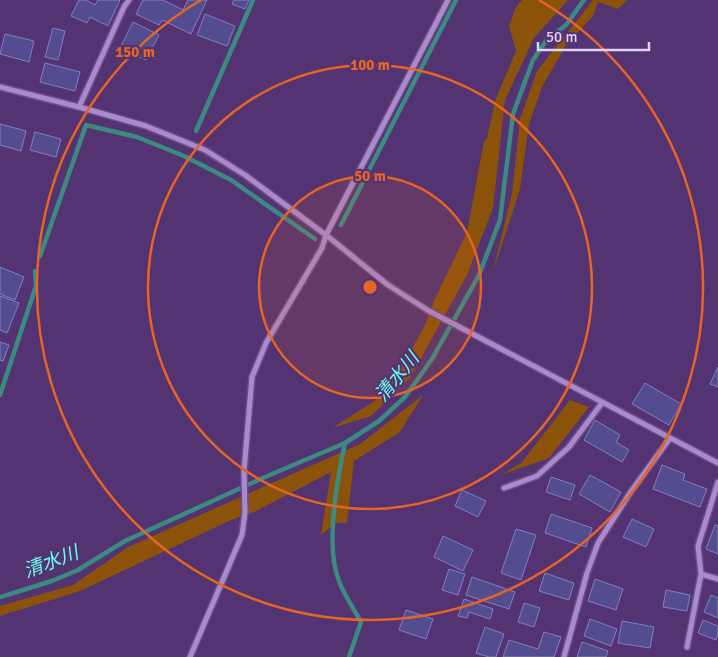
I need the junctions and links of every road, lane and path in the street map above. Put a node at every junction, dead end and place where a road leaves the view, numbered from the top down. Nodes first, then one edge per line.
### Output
1 (130, 0) edge
2 (448, 0) edge
3 (0, 87) edge
4 (79, 107) junction
5 (326, 235) junction
6 (602, 403) junction
7 (670, 438) junction
8 (718, 464) edge
9 (718, 482) edge
10 (504, 488) dead end
11 (701, 574) junction
12 (718, 579) edge
13 (687, 647) dead end
14 (190, 657) edge
15 (564, 657) edge

1 - 4 street
2 - 5 street
3 - 4 street
4 - 5 street
5 - 6 street
5 - 14 street
6 - 7 street
6 - 10 street
7 - 8 street
7 - 15 street
9 - 11 street
11 - 12 street
11 - 13 street

